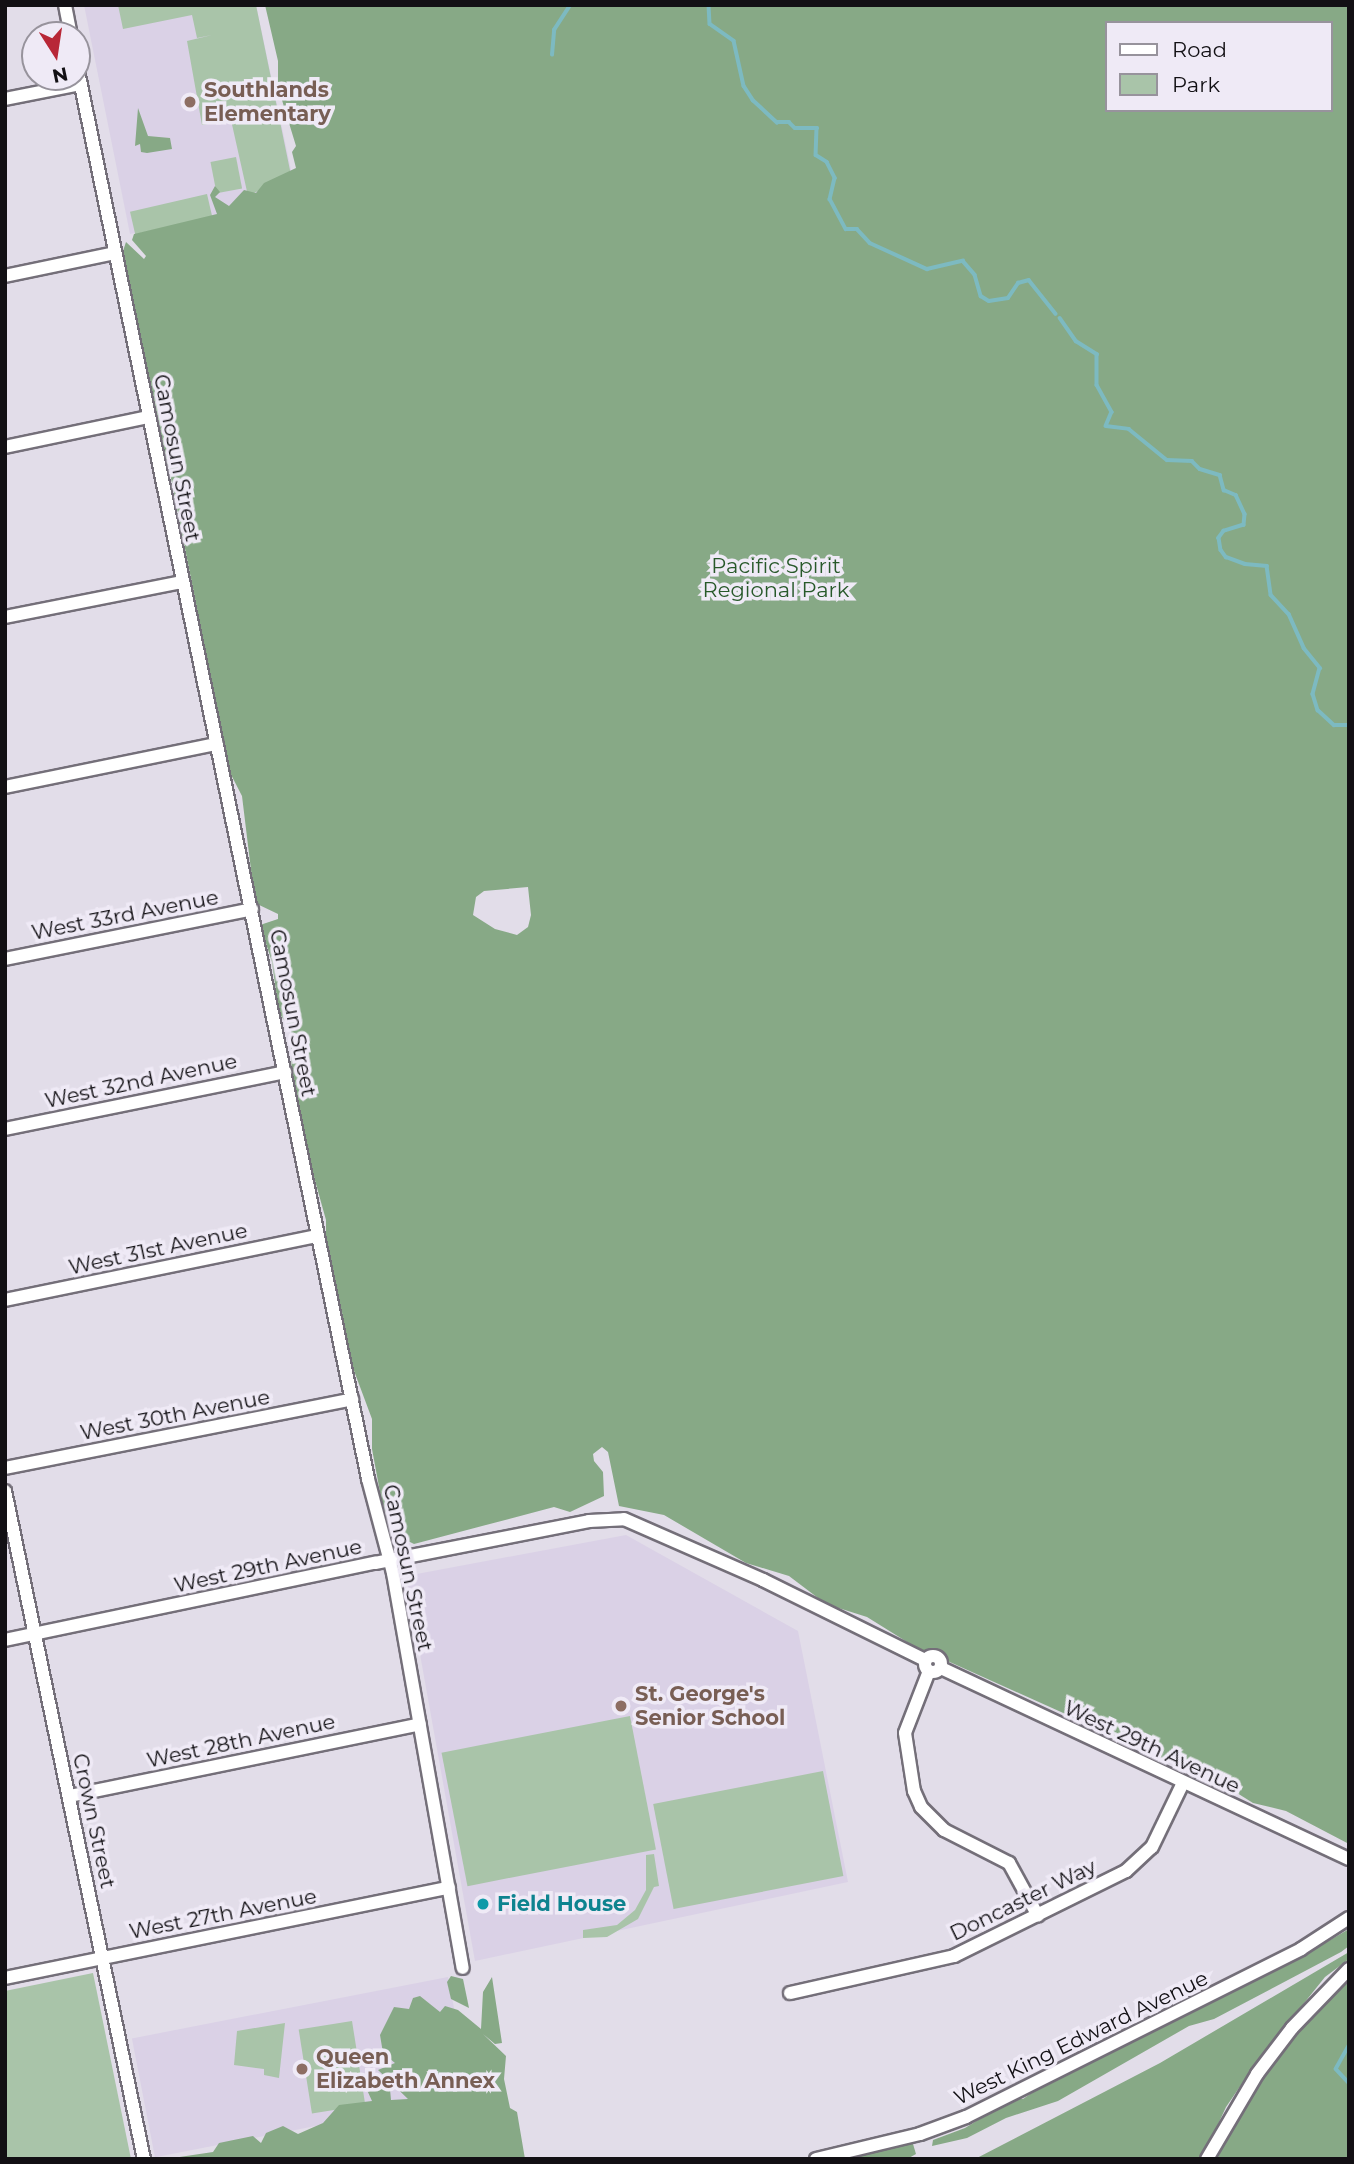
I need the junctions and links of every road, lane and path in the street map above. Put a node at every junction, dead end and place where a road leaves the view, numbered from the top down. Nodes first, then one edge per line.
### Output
1 (45, 91) edge
2 (81, 91) edge
3 (5, 99) edge
4 (115, 253) junction
5 (5, 276) edge
6 (149, 417) junction
7 (5, 447) edge
8 (182, 582) junction
9 (5, 617) edge
10 (217, 744) junction
11 (5, 787) edge
12 (253, 909) junction
13 (5, 959) edge
14 (285, 1072) junction
15 (5, 1129) edge
16 (318, 1236) junction
17 (5, 1300) edge
18 (352, 1399) junction
19 (5, 1468) edge
20 (5, 1491) edge
21 (390, 1561) junction
22 (35, 1634) junction
23 (5, 1640) edge
24 (932, 1666) junction
25 (420, 1724) junction
26 (1183, 1783) junction
27 (70, 1796) junction
28 (1349, 1859) edge
29 (449, 1888) junction
30 (1038, 1916) junction
31 (1349, 1918) edge
32 (103, 1958) junction
33 (463, 1968) dead end
34 (1349, 1969) edge
35 (5, 1978) edge
36 (790, 1993) dead end
37 (144, 2159) edge
38 (816, 2159) edge
39 (1207, 2159) edge

1 - 3 street
2 - 4 street, Camosun Street
4 - 5 street
4 - 6 street, Camosun Street
6 - 7 street
6 - 8 street, Camosun Street
8 - 9 street
8 - 10 street, Camosun Street
10 - 11 street
10 - 12 street, Camosun Street
12 - 13 street, West 33rd Avenue
12 - 14 street, Camosun Street
14 - 15 street, West 32nd Avenue
14 - 16 street, Camosun Street
16 - 17 street, West 31st Avenue
16 - 18 street, Camosun Street
18 - 19 street, West 30th Avenue
18 - 21 street, Camosun Street
20 - 22 street, Crown Street
21 - 22 street, West 29th Avenue
21 - 24 street, West 29th Avenue
21 - 25 street, Camosun Street
22 - 23 street, West 29th Avenue
22 - 27 street, Crown Street
24 - 26 street, West 29th Avenue
24 - 30 street
25 - 27 street, West 28th Avenue
25 - 29 street, Camosun Street
26 - 28 street, West 29th Avenue
26 - 30 street, Doncaster Way
27 - 32 street, Crown Street
29 - 32 street, West 27th Avenue
29 - 33 street, Camosun Street
30 - 36 street, Doncaster Way
31 - 38 street, West King Edward Avenue
32 - 35 street, West 27th Avenue
32 - 37 street, Crown Street
34 - 39 street

